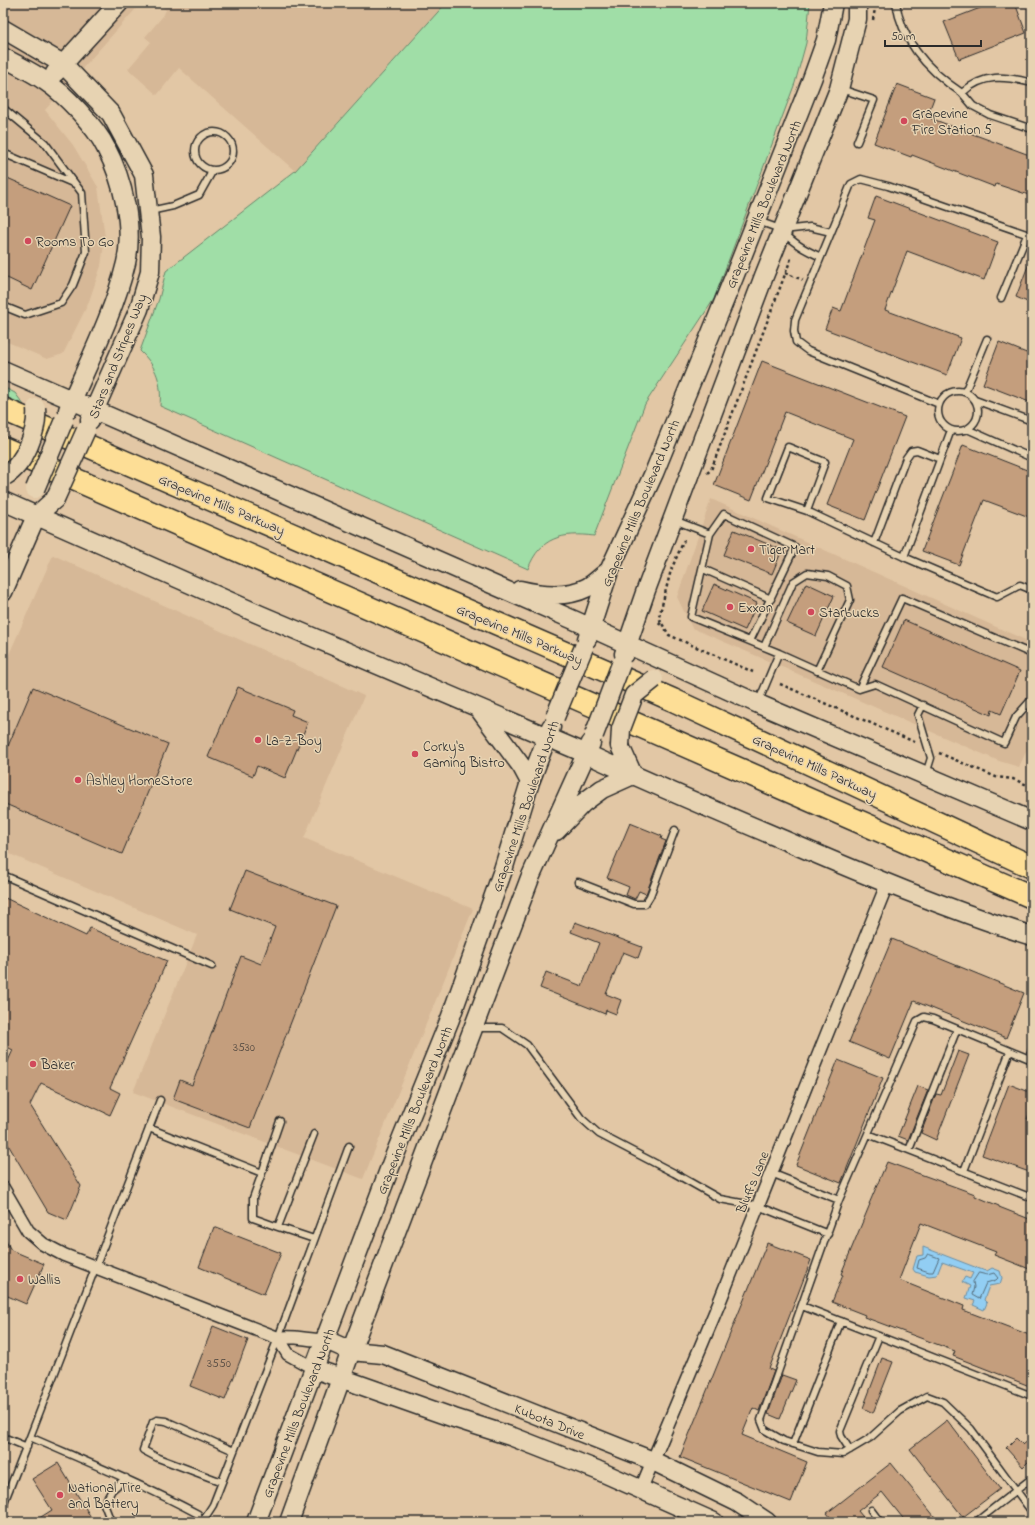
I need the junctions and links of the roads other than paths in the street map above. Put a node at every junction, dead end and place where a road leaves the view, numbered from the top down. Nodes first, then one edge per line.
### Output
1 (119, 3) edge
2 (834, 3) edge
3 (857, 3) edge
4 (896, 3) edge
5 (3, 28) edge
6 (3, 57) edge
7 (63, 64) junction
8 (812, 79) junction
9 (46, 81) junction
10 (1032, 83) edge
11 (839, 89) junction
12 (962, 93) junction
13 (3, 108) edge
14 (1032, 129) edge
15 (857, 142) dead end
16 (3, 153) edge
17 (213, 170) junction
18 (76, 185) junction
19 (149, 211) junction
20 (756, 220) junction
21 (783, 230) junction
22 (831, 232) junction
23 (1030, 235) edge
24 (821, 257) junction
25 (1001, 298) dead end
26 (3, 306) edge
27 (987, 339) dead end
28 (3, 370) edge
29 (29, 382) junction
30 (965, 392) junction
31 (72, 400) junction
32 (975, 400) junction
33 (939, 404) junction
34 (3, 409) edge
35 (95, 410) junction
36 (1032, 421) edge
37 (967, 429) junction
38 (951, 430) junction
39 (3, 448) edge
40 (1032, 458) edge
41 (940, 459) junction
42 (4, 476) edge
43 (3, 501) edge
44 (807, 511) junction
45 (36, 516) junction
46 (672, 519) junction
47 (710, 534) junction
48 (874, 542) junction
49 (904, 557) junction
50 (3, 564) edge
51 (703, 569) junction
52 (609, 571) junction
53 (492, 584) junction
54 (4, 590) edge
55 (1032, 590) edge
56 (771, 599) junction
57 (591, 628) junction
58 (750, 641) junction
59 (628, 645) junction
60 (764, 647) junction
61 (779, 652) junction
62 (1032, 654) edge
63 (817, 671) junction
64 (688, 672) junction
65 (859, 689) junction
66 (1032, 698) edge
67 (757, 703) junction
68 (923, 705) junction
69 (479, 708) junction
70 (547, 738) junction
71 (587, 754) junction
72 (925, 775) junction
73 (633, 776) junction
74 (530, 782) junction
75 (1032, 821) edge
76 (675, 830) dead end
77 (547, 840) junction
78 (1032, 867) edge
79 (3, 876) edge
80 (578, 882) dead end
81 (886, 884) junction
82 (1032, 897) edge
83 (1032, 936) edge
84 (212, 966) dead end
85 (450, 1019) junction
86 (474, 1028) junction
87 (957, 1029) junction
88 (1032, 1050) edge
89 (1010, 1052) junction
90 (1030, 1060) edge
91 (160, 1100) dead end
92 (280, 1121) dead end
93 (150, 1128) junction
94 (314, 1134) dead end
95 (868, 1134) junction
96 (349, 1146) dead end
97 (909, 1150) junction
98 (964, 1172) junction
99 (262, 1173) junction
100 (771, 1173) junction
101 (3, 1188) edge
102 (1032, 1198) edge
103 (838, 1200) junction
104 (758, 1206) junction
105 (278, 1227) junction
106 (828, 1234) junction
107 (314, 1239) junction
108 (96, 1266) junction
109 (802, 1306) junction
110 (841, 1321) junction
111 (879, 1336) junction
112 (278, 1338) junction
113 (326, 1340) junction
114 (351, 1351) junction
115 (315, 1369) junction
116 (342, 1378) junction
117 (1032, 1396) edge
118 (3, 1437) edge
119 (30, 1437) junction
120 (793, 1444) junction
121 (27, 1447) junction
122 (850, 1450) junction
123 (234, 1451) junction
124 (653, 1461) junction
125 (126, 1478) junction
126 (1032, 1478) edge
127 (222, 1482) junction
128 (641, 1489) junction
129 (1015, 1491) junction
130 (871, 1510) dead end
131 (1032, 1512) edge
132 (7, 1522) edge
133 (111, 1522) edge
134 (199, 1522) edge
135 (202, 1522) edge
136 (256, 1522) edge
137 (288, 1522) edge
138 (714, 1522) edge
139 (767, 1522) edge
140 (880, 1522) edge
141 (976, 1522) edge

1 - 7 main road
2 - 8 main road, Grapevine Mills Boulevard North
3 - 11 main road, Grapevine Mills Boulevard North
4 - 12 lane
5 - 7 main road, Stars and Stripes Way
6 - 9 main road, Stars and Stripes Way
7 - 9 main road
7 - 19 main road, Stars and Stripes Way
8 - 11 main road
8 - 20 main road, Grapevine Mills Boulevard North
9 - 31 main road, Stars and Stripes Way
10 - 12 lane
11 - 15 lane
11 - 21 main road, Grapevine Mills Boulevard North
12 - 14 lane
13 - 18 lane
16 - 18 lane
17 - 17 lane
17 - 19 lane
18 - 26 lane
19 - 35 main road, Stars and Stripes Way
20 - 21 lane
20 - 52 main road, Grapevine Mills Boulevard North
21 - 22 lane
21 - 24 lane
21 - 46 main road, Grapevine Mills Boulevard North
22 - 23 lane
22 - 24 lane
23 - 25 lane
24 - 33 lane
27 - 30 lane
28 - 29 main road
29 - 31 main road
29 - 42 main road, bridge
30 - 32 lane
30 - 33 lane
31 - 35 main road
31 - 45 main road, Stars and Stripes Way, bridge
32 - 36 lane
32 - 37 lane
33 - 38 lane
34 - 78 highway, Grapevine Mills Parkway
35 - 45 main road, Stars and Stripes Way, bridge
35 - 53 main road
37 - 38 lane
37 - 40 lane
38 - 41 lane
39 - 82 highway
41 - 48 lane
41 - 49 lane
43 - 45 main road
44 - 44 lane
44 - 48 lane
45 - 54 main road, Stars and Stripes Way
45 - 69 main road
46 - 47 lane
46 - 59 main road, Grapevine Mills Boulevard North
47 - 51 lane
47 - 56 lane
48 - 49 lane
49 - 55 lane
50 - 54 main road
51 - 56 lane
51 - 58 lane
52 - 53 main road
52 - 57 main road, Grapevine Mills Boulevard North
53 - 57 main road
56 - 58 lane
57 - 59 main road
57 - 70 main road, Grapevine Mills Boulevard North, bridge
58 - 60 lane
59 - 64 main road
59 - 71 main road, Grapevine Mills Boulevard North, bridge
60 - 61 lane
60 - 63 lane
61 - 63 lane
61 - 67 lane
62 - 65 lane
63 - 65 lane
64 - 67 main road
64 - 73 main road, bridge
65 - 68 lane
66 - 68 lane
67 - 72 main road
68 - 72 lane
69 - 70 main road
69 - 74 main road
70 - 71 main road
70 - 74 main road, Grapevine Mills Boulevard North
71 - 73 main road
71 - 77 main road, Grapevine Mills Boulevard North
72 - 75 main road
73 - 77 main road
73 - 81 main road
74 - 85 main road, Grapevine Mills Boulevard North
76 - 80 lane
77 - 86 main road, Grapevine Mills Boulevard North
79 - 84 lane
81 - 83 main road
81 - 100 street, Bluffs Lane
85 - 86 main road
85 - 113 main road, Grapevine Mills Boulevard North
86 - 104 lane
86 - 114 main road, Grapevine Mills Boulevard North
87 - 89 lane
87 - 95 lane
87 - 97 lane
88 - 90 lane
89 - 90 lane
89 - 98 lane
91 - 93 lane
92 - 99 lane
93 - 99 lane
93 - 108 lane
94 - 105 lane
95 - 97 lane
95 - 103 lane
96 - 107 lane
97 - 98 lane
98 - 102 lane
99 - 105 lane
100 - 103 lane
100 - 104 street, Bluffs Lane
101 - 108 street
103 - 106 lane
104 - 106 lane
104 - 124 street, Bluffs Lane
105 - 107 lane
106 - 109 lane
107 - 112 lane
108 - 112 street
108 - 119 lane
109 - 110 lane
109 - 120 lane
110 - 111 lane
110 - 120 lane
111 - 117 lane
111 - 122 lane
112 - 113 street
112 - 115 street
112 - 123 lane
113 - 114 main road, Kubota Drive
113 - 115 main road, Grapevine Mills Boulevard North
114 - 116 main road, Grapevine Mills Boulevard North
114 - 124 main road, Kubota Drive
115 - 116 main road, Kubota Drive
115 - 136 main road, Grapevine Mills Boulevard North
116 - 128 main road, Kubota Drive
116 - 137 main road, Grapevine Mills Boulevard North
118 - 121 lane
119 - 121 lane
119 - 125 lane
120 - 122 lane
121 - 132 lane
122 - 129 lane
123 - 127 lane
123 - 127 lane
124 - 128 street, Bluffs Lane
124 - 139 main road, Kubota Drive
125 - 133 lane
125 - 134 lane
126 - 129 lane
127 - 135 lane
128 - 138 main road, Kubota Drive
129 - 131 lane
129 - 141 lane
130 - 140 lane

